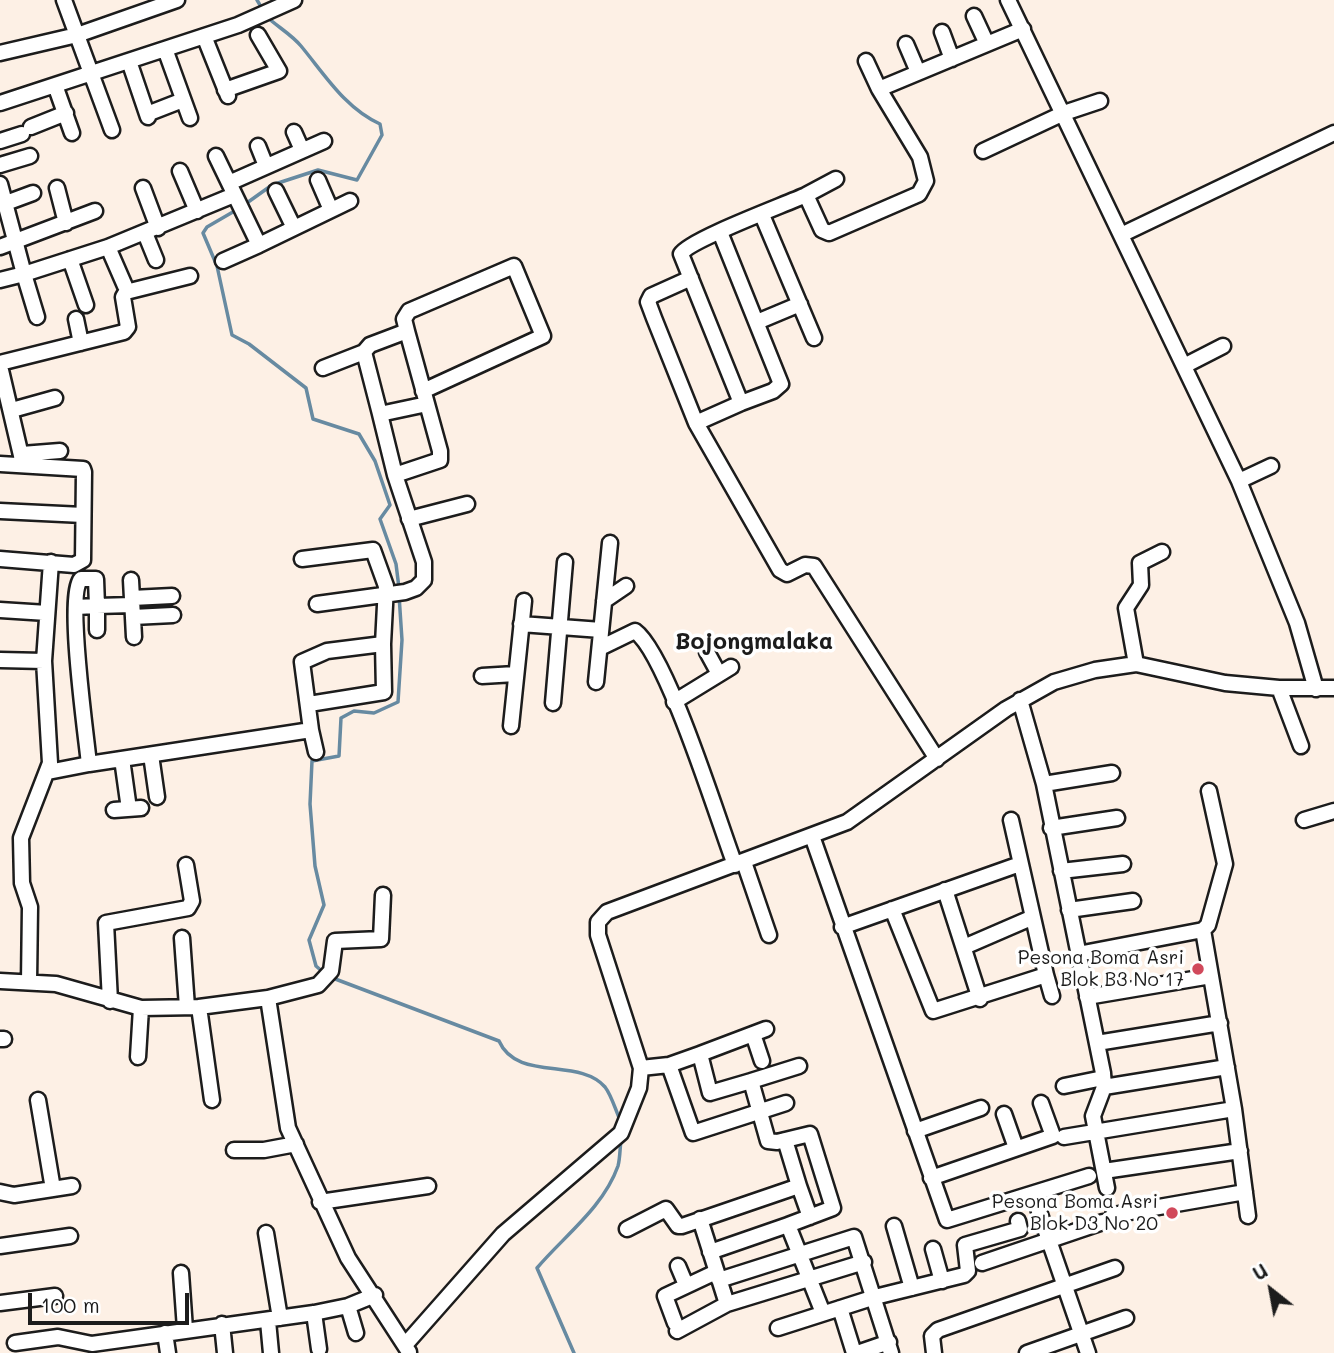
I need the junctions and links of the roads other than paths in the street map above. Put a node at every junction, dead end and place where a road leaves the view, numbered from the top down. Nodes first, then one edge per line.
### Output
1 (64, 0) edge
2 (177, 0) edge
3 (294, 0) edge
4 (1008, 0) edge
5 (974, 16) dead end
6 (1023, 29) junction
7 (942, 32) dead end
8 (77, 34) junction
9 (258, 35) dead end
10 (204, 36) junction
11 (906, 44) dead end
12 (987, 44) junction
13 (165, 49) junction
14 (0, 53) edge
15 (952, 59) junction
16 (129, 61) junction
17 (866, 61) dead end
18 (918, 72) junction
19 (89, 74) junction
20 (55, 85) junction
21 (879, 89) junction
22 (1, 97) edge
23 (183, 100) junction
24 (1100, 101) dead end
25 (65, 113) junction
26 (1065, 113) junction
27 (190, 118) dead end
28 (111, 130) dead end
29 (294, 132) dead end
30 (72, 133) dead end
31 (1334, 133) edge
32 (0, 141) edge
33 (324, 141) dead end
34 (258, 146) dead end
35 (302, 150) junction
36 (983, 151) dead end
37 (30, 156) dead end
38 (216, 156) dead end
39 (0, 165) edge
40 (266, 166) junction
41 (180, 171) dead end
42 (836, 179) dead end
43 (318, 180) dead end
44 (0, 184) edge
45 (57, 188) dead end
46 (143, 188) dead end
47 (276, 191) dead end
48 (33, 193) dead end
49 (806, 195) junction
50 (237, 199) junction
51 (350, 201) dead end
52 (6, 203) junction
53 (331, 210) junction
54 (95, 211) dead end
55 (197, 211) junction
56 (762, 215) junction
57 (66, 223) junction
58 (294, 228) junction
59 (152, 230) junction
60 (720, 232) junction
61 (1123, 234) junction
62 (18, 243) junction
63 (259, 245) junction
64 (0, 247) edge
65 (108, 247) junction
66 (70, 259) junction
67 (156, 260) dead end
68 (223, 261) dead end
69 (24, 274) junction
70 (190, 276) dead end
71 (691, 278) junction
72 (0, 280) edge
73 (125, 286) dead end
74 (800, 304) junction
75 (86, 305) dead end
76 (37, 317) dead end
77 (76, 319) dead end
78 (757, 322) junction
79 (407, 331) junction
80 (814, 338) dead end
81 (81, 343) junction
82 (1223, 346) dead end
83 (364, 352) junction
84 (0, 364) edge
85 (1184, 366) junction
86 (323, 368) dead end
87 (55, 398) dead end
88 (425, 398) junction
89 (741, 403) junction
90 (12, 410) junction
91 (380, 414) junction
92 (696, 423) junction
93 (60, 451) dead end
94 (22, 459) junction
95 (0, 464) edge
96 (1271, 466) dead end
97 (395, 475) junction
98 (1239, 481) junction
99 (467, 504) dead end
100 (0, 511) edge
101 (83, 515) junction
102 (409, 519) junction
103 (610, 543) dead end
104 (1161, 552) dead end
105 (0, 559) edge
106 (302, 559) dead end
107 (51, 562) junction
108 (565, 562) dead end
109 (131, 580) dead end
110 (626, 586) dead end
111 (394, 594) junction
112 (172, 596) dead end
113 (524, 601) dead end
114 (604, 601) junction
115 (317, 604) dead end
116 (97, 606) junction
117 (76, 607) junction
118 (132, 607) junction
119 (0, 610) edge
120 (47, 613) junction
121 (173, 615) dead end
122 (521, 624) junction
123 (560, 628) junction
124 (97, 630) dead end
125 (601, 630) junction
126 (134, 637) dead end
127 (383, 644) junction
128 (600, 648) junction
129 (707, 652) dead end
130 (0, 660) edge
131 (44, 661) junction
132 (1136, 664) junction
133 (515, 674) junction
134 (482, 676) dead end
135 (596, 682) dead end
136 (1279, 688) junction
137 (1334, 688) edge
138 (1315, 690) junction
139 (1020, 700) junction
140 (674, 702) junction
141 (554, 703) dead end
142 (309, 704) junction
143 (511, 726) dead end
144 (311, 730) junction
145 (1301, 746) dead end
146 (316, 752) dead end
147 (151, 755) junction
148 (122, 759) junction
149 (933, 762) junction
150 (89, 764) junction
151 (48, 772) junction
152 (1112, 773) dead end
153 (1044, 784) junction
154 (1209, 791) dead end
155 (157, 797) dead end
156 (114, 810) dead end
157 (1334, 811) edge
158 (1117, 818) dead end
159 (1011, 820) dead end
160 (1304, 820) dead end
161 (1051, 828) junction
162 (812, 836) junction
163 (740, 864) junction
164 (1020, 864) junction
165 (1123, 864) dead end
166 (186, 865) dead end
167 (1061, 871) junction
168 (945, 890) junction
169 (383, 895) dead end
170 (1133, 901) dead end
171 (892, 909) junction
172 (1069, 910) junction
173 (1031, 918) junction
174 (842, 927) junction
175 (1203, 930) junction
176 (769, 935) dead end
177 (182, 938) dead end
178 (964, 947) junction
179 (1078, 954) junction
180 (1045, 975) junction
181 (1211, 976) junction
182 (0, 981) edge
183 (29, 982) junction
184 (1052, 996) dead end
185 (1087, 997) junction
186 (268, 998) junction
187 (980, 999) junction
188 (110, 1001) junction
189 (193, 1007) junction
190 (141, 1008) junction
191 (1220, 1023) junction
192 (1097, 1043) junction
193 (700, 1054) junction
194 (138, 1057) dead end
195 (762, 1061) dead end
196 (669, 1065) junction
197 (799, 1066) dead end
198 (1227, 1067) junction
199 (641, 1068) junction
200 (751, 1081) junction
201 (1104, 1083) junction
202 (1064, 1086) dead end
203 (38, 1100) dead end
204 (212, 1100) dead end
205 (786, 1102) dead end
206 (1041, 1103) dead end
207 (981, 1108) dead end
208 (1234, 1109) junction
209 (760, 1112) junction
210 (1004, 1114) dead end
211 (915, 1131) junction
212 (1096, 1132) junction
213 (1064, 1137) dead end
214 (785, 1140) junction
215 (296, 1144) junction
216 (1017, 1148) junction
217 (234, 1150) dead end
218 (1240, 1151) junction
219 (1104, 1171) junction
220 (1089, 1176) dead end
221 (931, 1178) junction
222 (72, 1186) dead end
223 (428, 1186) dead end
224 (799, 1186) junction
225 (1107, 1188) dead end
226 (53, 1189) junction
227 (0, 1192) edge
228 (1245, 1192) junction
229 (1033, 1194) junction
230 (320, 1202) junction
231 (1248, 1216) dead end
232 (810, 1217) junction
233 (700, 1219) junction
234 (788, 1224) junction
235 (894, 1226) dead end
236 (627, 1229) dead end
237 (1020, 1229) dead end
238 (266, 1233) dead end
239 (70, 1236) dead end
240 (1049, 1241) junction
241 (0, 1246) edge
242 (933, 1249) dead end
243 (710, 1252) junction
244 (798, 1252) junction
245 (864, 1262) junction
246 (982, 1263) dead end
247 (678, 1266) dead end
248 (1115, 1268) dead end
249 (181, 1273) dead end
250 (718, 1276) junction
251 (808, 1279) junction
252 (942, 1281) junction
253 (686, 1285) junction
254 (1065, 1286) junction
255 (912, 1288) junction
256 (375, 1295) junction
257 (55, 1296) dead end
258 (875, 1297) junction
259 (0, 1303) edge
260 (727, 1304) junction
261 (348, 1306) junction
262 (840, 1308) junction
263 (314, 1313) junction
264 (822, 1313) junction
265 (1126, 1318) dead end
266 (274, 1319) junction
267 (222, 1324) junction
268 (778, 1328) dead end
269 (185, 1329) junction
270 (165, 1333) junction
271 (356, 1333) dead end
272 (1082, 1335) junction
273 (15, 1343) dead end
274 (890, 1347) edge
275 (318, 1349) dead end
276 (407, 1349) edge
277 (168, 1353) edge
278 (225, 1353) edge
279 (271, 1353) edge
280 (855, 1353) edge
281 (934, 1353) edge
282 (1027, 1353) edge
283 (1088, 1353) edge

1 - 8 street
2 - 8 street
3 - 10 street
4 - 6 street
5 - 12 street
6 - 12 street
6 - 26 street
7 - 15 street
8 - 14 street
8 - 19 street
9 - 10 street
10 - 13 street
11 - 18 street
12 - 15 street
13 - 16 street
13 - 23 street
15 - 18 street
16 - 19 street
16 - 23 street
17 - 21 street
18 - 21 street
19 - 20 street
19 - 28 street
20 - 22 street
20 - 25 street
21 - 49 street
23 - 27 street
24 - 26 street
25 - 30 street
25 - 32 street
26 - 36 street
26 - 61 street
29 - 35 street
31 - 61 street
33 - 35 street
34 - 40 street
35 - 40 street
37 - 39 street
38 - 50 street
40 - 50 street
41 - 55 street
42 - 49 street
43 - 53 street
44 - 52 street
45 - 57 street
46 - 59 street
47 - 58 street
48 - 52 street
49 - 56 street
50 - 55 street
50 - 63 street
51 - 53 street
52 - 62 street
53 - 58 street
54 - 57 street
55 - 59 street
56 - 60 street
56 - 74 street
57 - 62 street
58 - 63 street
59 - 65 street
59 - 67 street
60 - 71 street
60 - 78 street
61 - 85 street
62 - 64 street
62 - 69 street
63 - 68 street
65 - 66 street
65 - 73 street
66 - 69 street
66 - 75 street
69 - 72 street
69 - 76 street
70 - 81 street
71 - 89 street
71 - 92 street
74 - 78 street
74 - 80 street
77 - 81 street
78 - 89 street
79 - 83 street
79 - 88 street
79 - 88 street
81 - 84 street
82 - 85 street
83 - 86 street
83 - 91 street
84 - 90 street
85 - 98 street
87 - 90 street
88 - 91 street
88 - 97 street
89 - 92 street
90 - 94 street
91 - 97 street
92 - 149 street
93 - 94 street
94 - 95 street
94 - 101 street
96 - 98 street
97 - 102 street
98 - 138 street
99 - 102 street
100 - 101 street
101 - 107 street
102 - 111 street
103 - 114 street
104 - 132 street
105 - 107 street
106 - 111 street
107 - 120 street
108 - 123 street
109 - 118 street
110 - 114 street
111 - 115 street
111 - 127 street
112 - 118 street
113 - 122 street
114 - 125 street
116 - 117 street
116 - 117 street
116 - 118 street
116 - 124 street
117 - 150 street
118 - 121 street
118 - 126 street
119 - 120 street
120 - 131 street
122 - 123 street
122 - 133 street
123 - 125 street
123 - 141 street
125 - 128 street
127 - 142 street
127 - 142 street
128 - 135 street
128 - 140 street
129 - 140 street
130 - 131 street
131 - 151 street
132 - 136 street
132 - 139 street
133 - 134 street
133 - 143 street
136 - 138 street
136 - 145 street
137 - 138 street
139 - 149 street
139 - 153 street
140 - 163 street
142 - 144 street
144 - 146 street
144 - 147 street
147 - 148 street
147 - 155 street
148 - 150 street
148 - 156 street
149 - 162 street
150 - 151 street
151 - 183 street
152 - 153 street
153 - 161 street
154 - 175 street
157 - 160 street
158 - 161 street
159 - 164 street
161 - 167 street
162 - 163 street
162 - 174 street
163 - 176 street
163 - 199 street
164 - 168 street
164 - 173 street
165 - 167 street
166 - 188 street
167 - 172 street
168 - 171 street
168 - 178 street
169 - 186 street
170 - 172 street
171 - 174 street
171 - 187 street
172 - 179 street
173 - 178 street
173 - 180 street
174 - 211 street
175 - 179 street
175 - 181 street
177 - 189 street
178 - 187 street
179 - 185 street
180 - 184 street
180 - 187 street
181 - 185 street
181 - 191 street
182 - 183 street
183 - 188 street
185 - 192 street
186 - 189 street
186 - 215 street
188 - 190 street
189 - 190 street
189 - 204 street
190 - 194 street
191 - 192 street
191 - 198 street
192 - 201 street
193 - 195 street
193 - 196 street
193 - 200 street
196 - 199 street
196 - 209 street
197 - 200 street
198 - 201 street
198 - 208 street
199 - 276 street
200 - 209 street
201 - 202 street
201 - 212 street
203 - 226 street
205 - 209 street
206 - 216 street
207 - 211 street
208 - 212 street
208 - 218 street
209 - 214 street
210 - 216 street
211 - 221 street
212 - 213 street
212 - 219 street
214 - 224 street
214 - 232 street
215 - 217 street
215 - 230 street
216 - 221 street
218 - 219 street
218 - 228 street
219 - 225 street
220 - 229 street
221 - 229 street
222 - 226 street
223 - 230 street
224 - 232 street
224 - 233 street
226 - 227 street
228 - 231 street
228 - 240 street
229 - 240 street
230 - 256 street
232 - 234 street
233 - 236 street
233 - 243 street
234 - 243 street
234 - 244 street
235 - 255 street
237 - 252 street
238 - 266 street
239 - 241 street
240 - 246 street
240 - 254 street
242 - 252 street
243 - 250 street
244 - 245 street
244 - 250 street
244 - 251 street
245 - 251 street
245 - 258 street
247 - 253 street
248 - 254 street
249 - 269 street
250 - 253 street
250 - 260 street
251 - 260 street
251 - 264 street
252 - 255 street
253 - 260 street
254 - 272 street
254 - 281 street
255 - 258 street
256 - 261 street
256 - 276 street
257 - 259 street
258 - 262 street
258 - 274 street
261 - 263 street
261 - 271 street
262 - 264 street
262 - 280 street
263 - 266 street
263 - 275 street
264 - 268 street
265 - 272 street
266 - 267 street
266 - 279 street
267 - 269 street
267 - 278 street
269 - 270 street
270 - 273 street
270 - 277 street
272 - 282 street
272 - 283 street
274 - 280 street

